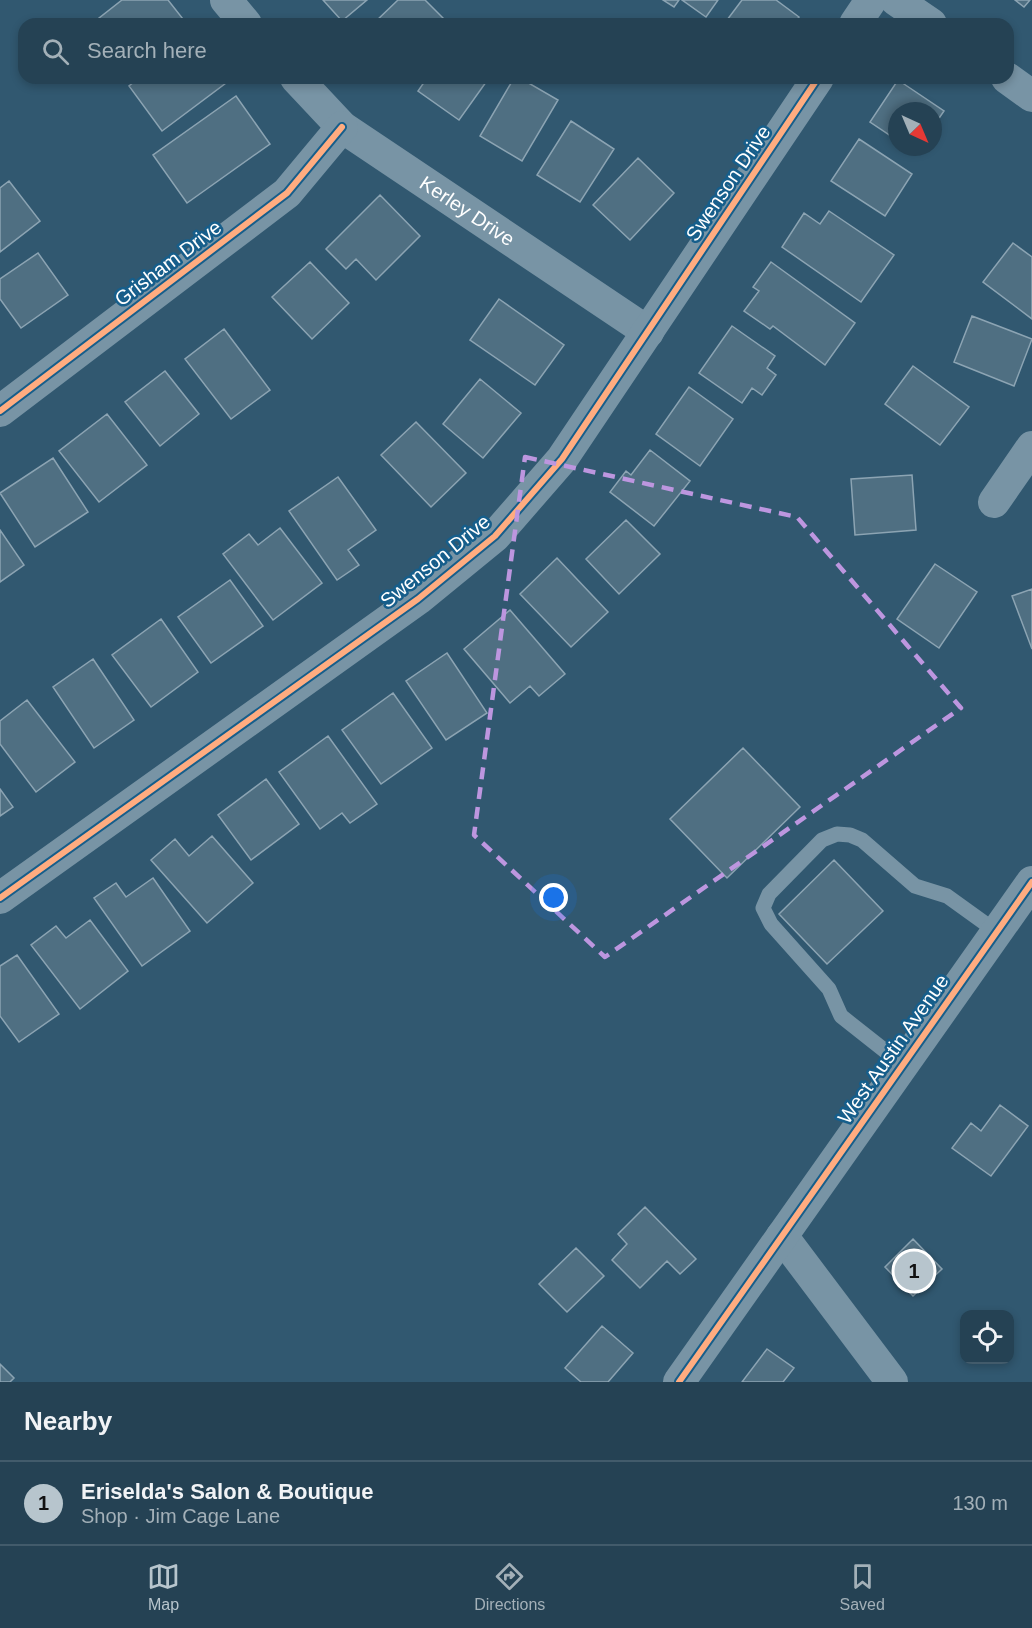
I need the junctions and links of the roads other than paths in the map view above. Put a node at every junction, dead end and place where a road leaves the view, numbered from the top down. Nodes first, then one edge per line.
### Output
1 (226, 0) edge
2 (871, 0) edge
3 (897, 0) edge
4 (241, 18) edge
5 (859, 18) edge
6 (922, 18) edge
7 (1014, 83) edge
8 (302, 84) edge
9 (814, 84) edge
10 (1032, 96) edge
11 (342, 127) junction
12 (648, 332) junction
13 (0, 411) edge
14 (1032, 447) edge
15 (994, 502) dead end
16 (1032, 882) edge
17 (0, 898) edge
18 (997, 932) junction
19 (903, 1065) junction
20 (782, 1236) junction
21 (679, 1382) edge
22 (892, 1382) edge

1 - 4 street
2 - 5 street
3 - 6 street
7 - 10 street
8 - 11 street, Kerley Drive
9 - 12 street, Swenson Drive
11 - 12 street, Kerley Drive
11 - 13 street, Grisham Drive
12 - 17 street, Swenson Drive
14 - 15 street
16 - 18 street, West Austin Avenue
18 - 19 street, West Austin Avenue
18 - 19 lane
19 - 20 street, West Austin Avenue
20 - 21 street, West Austin Avenue
20 - 22 street

